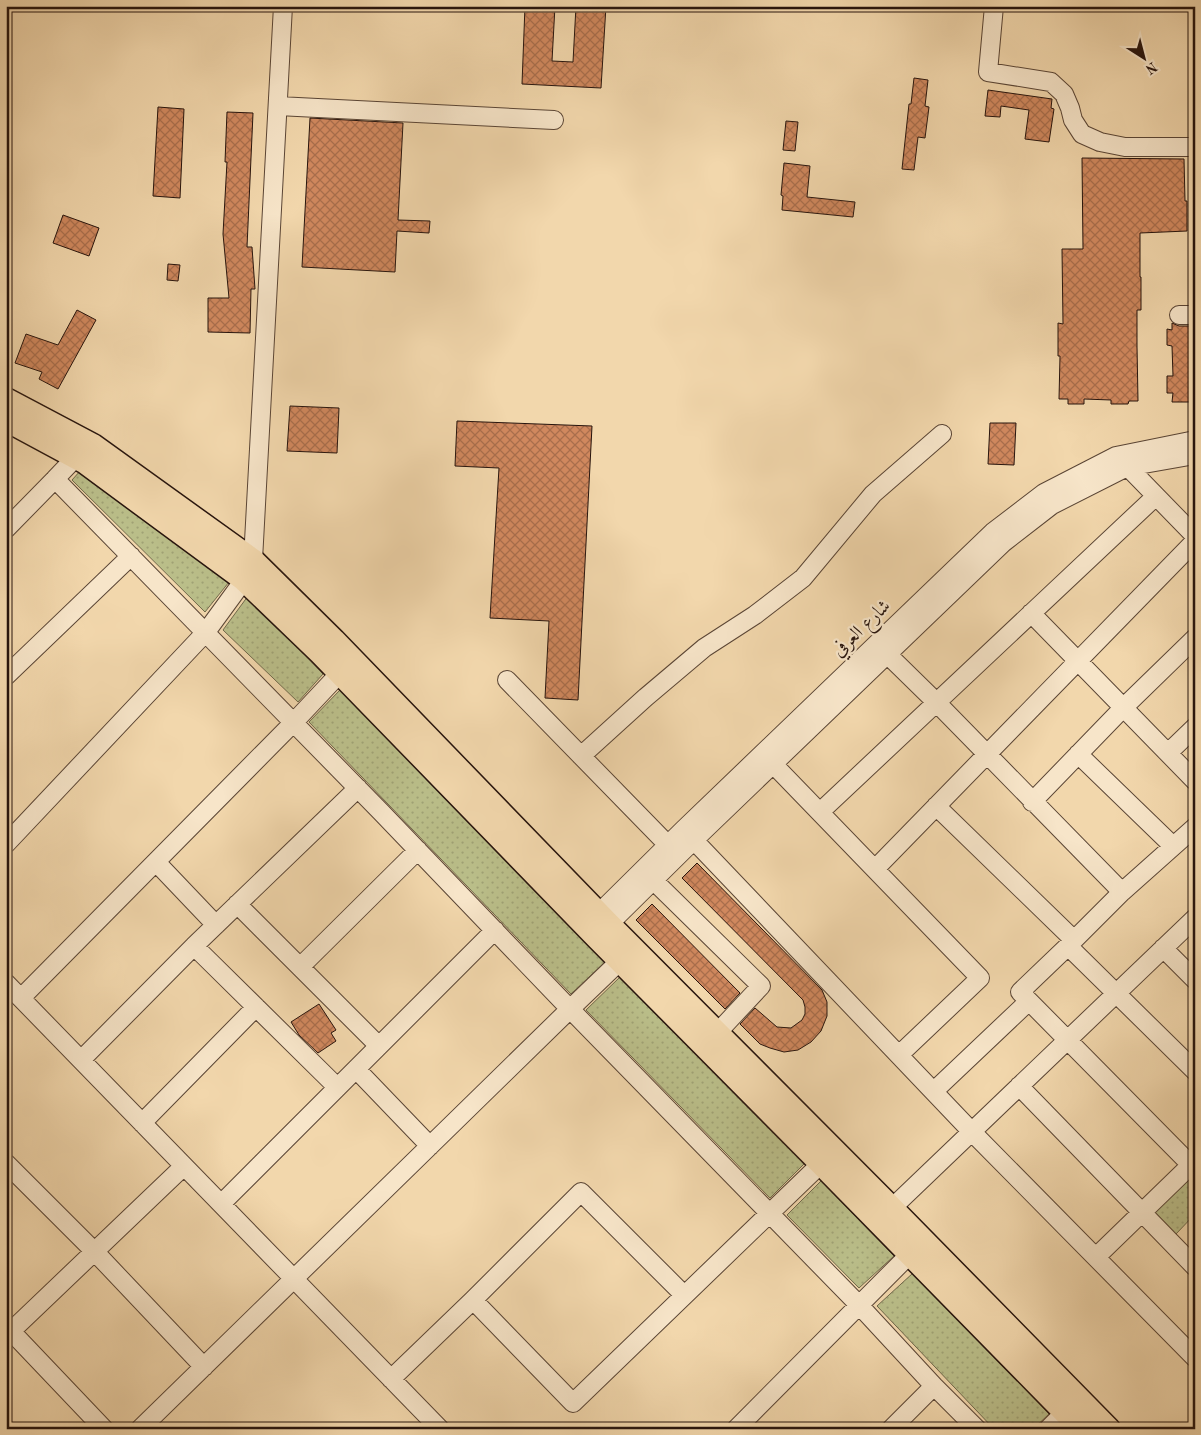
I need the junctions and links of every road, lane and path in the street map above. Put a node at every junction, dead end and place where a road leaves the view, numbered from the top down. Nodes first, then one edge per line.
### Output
1 (282, 6) edge
2 (994, 6) edge
3 (278, 106) junction
4 (554, 120) dead end
5 (1195, 147) edge
6 (6, 399) edge
7 (6, 420) edge
8 (942, 434) dead end
9 (1195, 440) edge
10 (1195, 454) edge
11 (76, 457) junction
12 (1122, 461) junction
13 (55, 479) junction
14 (1156, 496) junction
15 (6, 529) edge
16 (1195, 536) edge
17 (1195, 542) edge
18 (131, 556) junction
19 (249, 570) junction
20 (1031, 613) junction
21 (206, 632) junction
22 (1195, 638) edge
23 (887, 654) junction
24 (1078, 661) junction
25 (340, 673) junction
26 (6, 676) edge
27 (506, 680) dead end
28 (936, 702) junction
29 (1124, 708) junction
30 (294, 722) junction
31 (1195, 727) edge
32 (1168, 753) junction
33 (987, 754) junction
34 (1078, 754) junction
35 (581, 756) junction
36 (773, 764) junction
37 (1195, 781) edge
38 (358, 788) junction
39 (1032, 802) junction
40 (936, 806) junction
41 (820, 812) junction
42 (1195, 827) edge
43 (689, 834) junction
44 (6, 844) edge
45 (668, 845) junction
46 (1173, 846) junction
47 (418, 850) junction
48 (156, 862) junction
49 (875, 869) junction
50 (653, 880) junction
51 (1122, 892) junction
52 (237, 904) junction
53 (1195, 918) edge
54 (603, 919) junction
55 (216, 925) junction
56 (495, 930) junction
57 (1071, 943) junction
58 (194, 946) junction
59 (1163, 948) junction
60 (620, 962) junction
61 (300, 967) junction
62 (1195, 980) edge
63 (6, 983) edge
64 (1116, 993) junction
65 (21, 998) junction
66 (1030, 1001) junction
67 (256, 1007) junction
68 (570, 1009) junction
69 (717, 1033) junction
70 (1068, 1040) junction
71 (379, 1046) junction
72 (899, 1055) junction
73 (81, 1060) junction
74 (356, 1069) junction
75 (1195, 1071) edge
76 (1019, 1086) junction
77 (337, 1087) junction
78 (934, 1091) junction
79 (142, 1123) junction
80 (972, 1132) junction
81 (430, 1146) junction
82 (828, 1157) junction
83 (1193, 1163) edge
84 (6, 1164) edge
85 (184, 1166) junction
86 (221, 1204) junction
87 (892, 1208) junction
88 (770, 1213) junction
89 (1142, 1213) junction
90 (95, 1252) junction
91 (910, 1254) junction
92 (1096, 1257) junction
93 (1195, 1267) edge
94 (294, 1279) junction
95 (684, 1295) junction
96 (473, 1300) junction
97 (859, 1305) junction
98 (8, 1331) edge
99 (1195, 1358) edge
100 (204, 1367) junction
101 (391, 1379) junction
102 (934, 1386) junction
103 (1064, 1412) junction
104 (104, 1429) edge
105 (140, 1429) edge
106 (440, 1429) edge
107 (736, 1429) edge
108 (891, 1429) edge
109 (977, 1429) edge
110 (1048, 1429) edge
111 (1081, 1429) edge
112 (1109, 1429) edge

1 - 3 street
2 - 5 street
3 - 4 street
3 - 19 street
6 - 19 main road
7 - 11 main road
8 - 35 street
9 - 12 street, شارع العرفي
10 - 12 street, شارع العرفي
11 - 13 street
11 - 19 main road
12 - 14 street
12 - 23 street, شارع العرفي
12 - 43 street, شارع العرفي
13 - 15 street
13 - 18 street
14 - 16 street
14 - 20 street
17 - 24 street
18 - 21 street
18 - 26 street
19 - 21 street
19 - 25 main road
19 - 54 main road
20 - 24 street
20 - 28 street
21 - 30 street
21 - 44 street
22 - 29 street
23 - 28 street
23 - 36 street, شارع العرفي
24 - 29 street
24 - 33 street
25 - 30 street
25 - 60 main road
27 - 35 street
28 - 33 street
28 - 41 street
29 - 32 street
29 - 34 street
30 - 38 street
30 - 48 street
31 - 32 street
32 - 37 street
33 - 39 street
33 - 40 street
34 - 39 street
34 - 46 street
35 - 45 street
36 - 41 street
36 - 43 street, شارع العرفي
38 - 47 street
38 - 52 street
39 - 51 street
40 - 49 street
40 - 57 street
41 - 49 street
42 - 46 street
43 - 45 street, شارع العرفي
43 - 50 street, شارع العرفي
43 - 72 street
45 - 54 street, شارع العرفي
46 - 51 street
47 - 56 street
47 - 61 street
48 - 55 street
48 - 65 street
49 - 72 street
50 - 54 street, شارع العرفي
50 - 69 street
51 - 57 street
52 - 55 street
52 - 61 street
53 - 59 street
54 - 69 main road
55 - 58 street
56 - 68 street
56 - 71 street
57 - 64 street
57 - 66 street
58 - 67 street
58 - 73 street
59 - 62 street
59 - 64 street
60 - 68 street
60 - 82 main road
61 - 71 street
63 - 65 street
64 - 70 street
64 - 75 street
65 - 73 street
66 - 70 street
66 - 78 street
67 - 77 street
67 - 79 street
68 - 81 street
68 - 88 street
69 - 82 main road
70 - 76 street
70 - 83 street
71 - 74 street
72 - 78 street
73 - 79 street
74 - 77 street
74 - 81 street
76 - 80 street
76 - 89 street
77 - 86 street
78 - 80 street
79 - 85 street
80 - 87 street
80 - 92 street
81 - 94 street
82 - 87 main road
82 - 88 street
82 - 91 main road
83 - 89 street
84 - 90 street
85 - 86 street
85 - 90 street
86 - 94 street
87 - 112 main road
88 - 95 street
88 - 97 street
89 - 92 street
89 - 93 street
90 - 98 street
90 - 100 street
91 - 97 street
91 - 103 main road
92 - 99 street
94 - 100 street
94 - 101 street
95 - 96 street
95 - 96 street
96 - 101 street
97 - 102 street
97 - 107 street
98 - 104 street
100 - 105 street
101 - 106 street
102 - 108 street
102 - 109 street
103 - 110 street
103 - 111 main road

